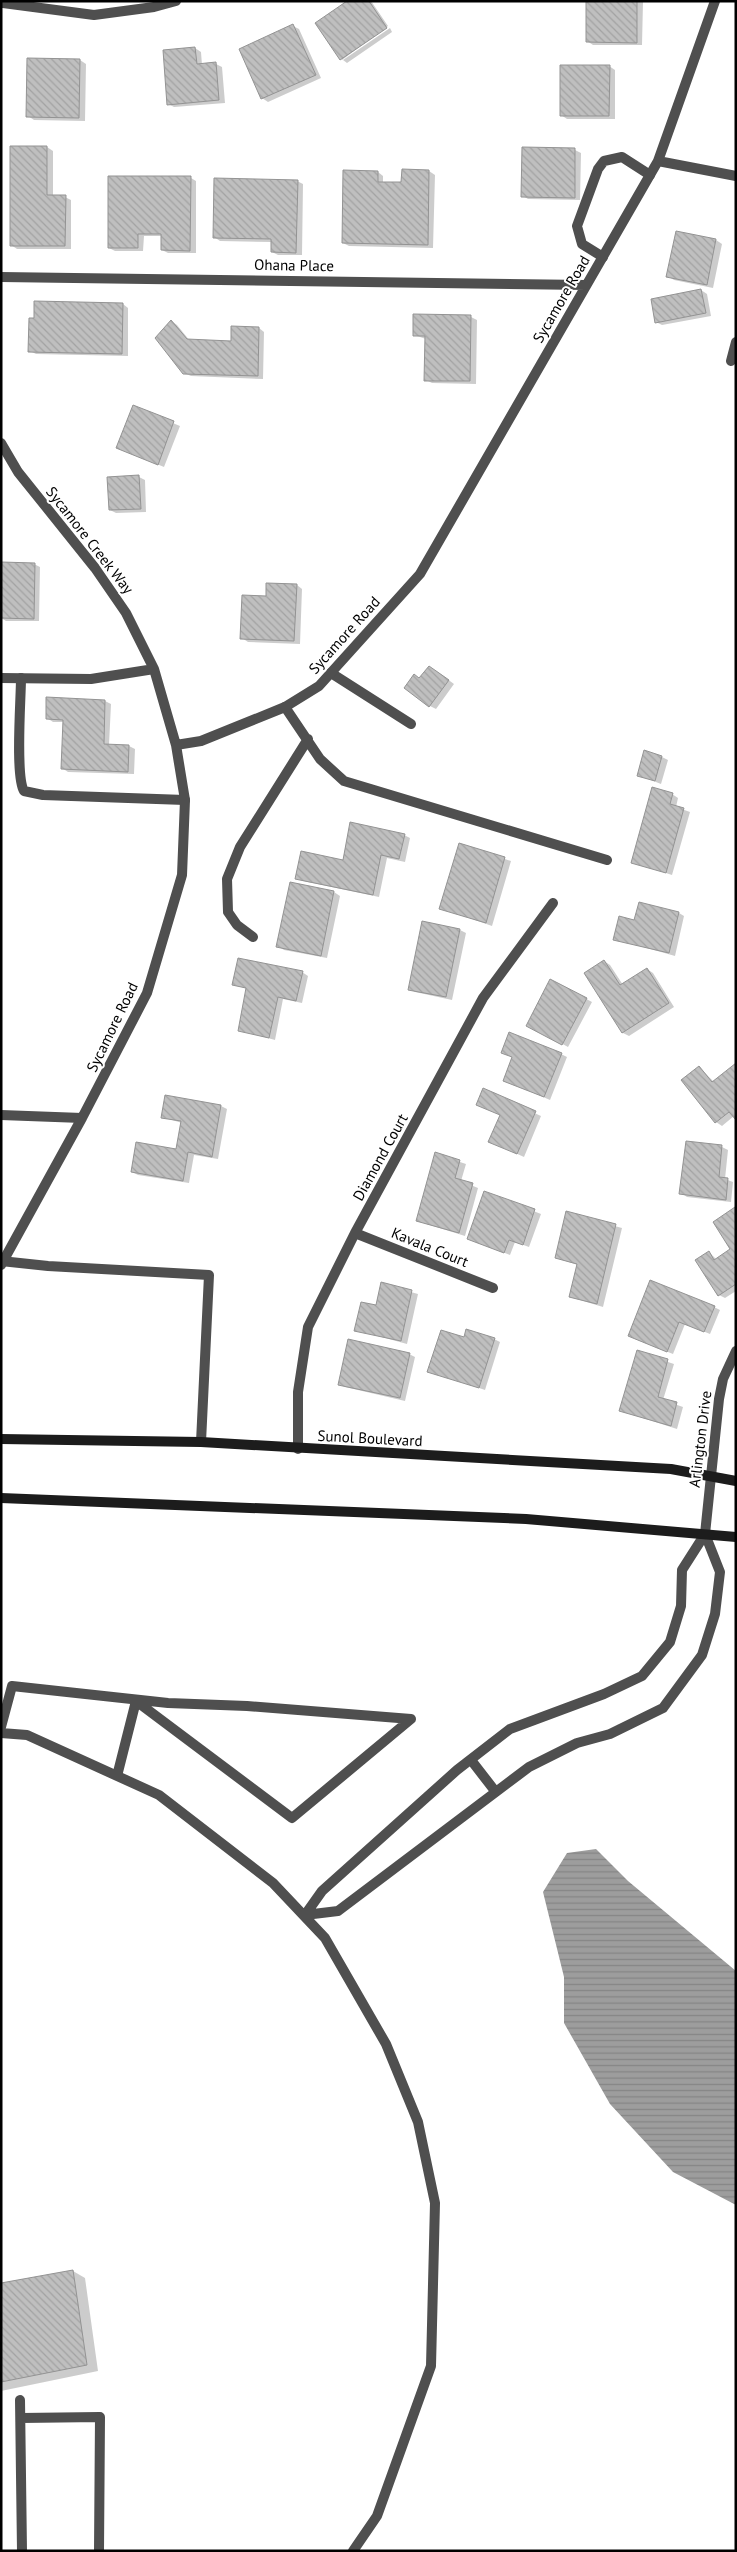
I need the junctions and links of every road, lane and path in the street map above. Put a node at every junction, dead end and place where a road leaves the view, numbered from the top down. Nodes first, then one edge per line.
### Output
1 (176, 1) edge
2 (715, 1) edge
3 (2, 3) edge
4 (658, 160) junction
5 (650, 175) junction
6 (736, 176) edge
7 (603, 257) junction
8 (1, 277) edge
9 (586, 285) junction
10 (736, 342) edge
11 (731, 360) dead end
12 (1, 443) edge
13 (154, 669) junction
14 (331, 673) junction
15 (1, 678) edge
16 (21, 678) junction
17 (285, 707) junction
18 (411, 724) dead end
19 (308, 739) junction
20 (176, 745) junction
21 (185, 800) junction
22 (607, 860) dead end
23 (553, 903) dead end
24 (253, 937) dead end
25 (1, 1115) edge
26 (82, 1118) junction
27 (355, 1233) junction
28 (2, 1262) edge
29 (493, 1288) dead end
30 (736, 1351) edge
31 (1, 1439) edge
32 (201, 1442) junction
33 (298, 1449) junction
34 (711, 1476) junction
35 (736, 1481) edge
36 (1, 1498) edge
37 (705, 1534) junction
38 (736, 1536) edge
39 (136, 1701) junction
40 (1, 1727) edge
41 (1, 1733) edge
42 (471, 1760) junction
43 (117, 1776) junction
44 (495, 1791) junction
45 (305, 1915) junction
46 (20, 2400) dead end
47 (21, 2418) junction
48 (22, 2551) edge
49 (99, 2551) edge
50 (353, 2551) edge

1 - 3 street
2 - 4 street, Sycamore Road
4 - 5 street, Sycamore Road
4 - 6 street
5 - 7 street, Sycamore Road
5 - 7 street
7 - 9 street, Sycamore Road
8 - 9 street, Ohana Place
9 - 14 street, Sycamore Road
10 - 11 street
12 - 13 street, Sycamore Creek Way
13 - 16 street
13 - 20 street, Sycamore Creek Way
14 - 17 street, Sycamore Road
14 - 18 street
15 - 16 street
16 - 21 street
17 - 19 street
17 - 20 street, Sycamore Road
19 - 22 street
19 - 24 street
20 - 21 street, Sycamore Road
21 - 26 street, Sycamore Road
23 - 27 street, Diamond Court
25 - 26 street
26 - 28 street, Sycamore Road
27 - 29 street, Kavala Court
27 - 33 street, Diamond Court
28 - 32 street
30 - 34 street, Arlington Drive
31 - 32 main road, Sunol Boulevard
32 - 33 main road, Sunol Boulevard
33 - 34 main road, Sunol Boulevard
34 - 35 main road, Sunol Boulevard
34 - 37 street, Arlington Drive
36 - 37 main road
37 - 38 main road
37 - 42 street
37 - 44 street
39 - 39 street
39 - 40 street
39 - 43 street
41 - 43 street
42 - 44 street
42 - 45 street
43 - 45 street
44 - 45 street
45 - 50 street
46 - 47 street
47 - 48 street
47 - 49 street

